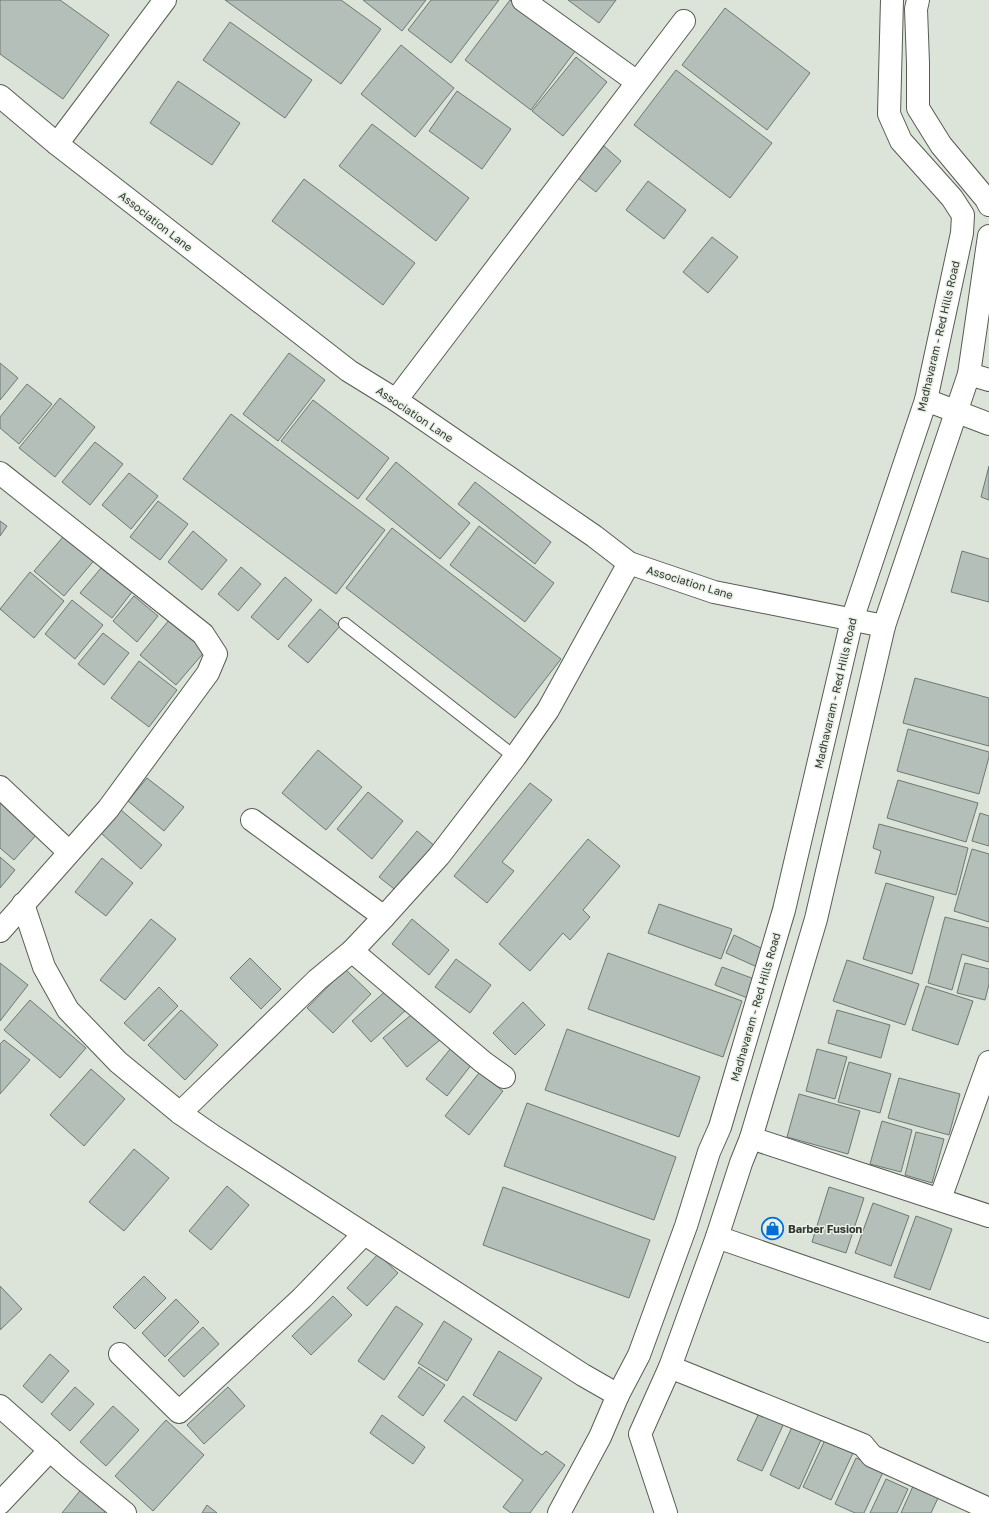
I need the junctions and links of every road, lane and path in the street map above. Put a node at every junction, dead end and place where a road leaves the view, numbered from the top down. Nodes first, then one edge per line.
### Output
1 (165, 0) edge
2 (523, 0) edge
3 (892, 0) edge
4 (918, 0) edge
5 (684, 21) dead end
6 (637, 82) junction
7 (0, 96) edge
8 (57, 144) junction
9 (989, 205) edge
10 (989, 236) edge
11 (979, 377) edge
12 (396, 400) junction
13 (926, 400) junction
14 (956, 412) junction
15 (989, 424) edge
16 (0, 473) edge
17 (629, 563) junction
18 (852, 620) junction
19 (345, 624) dead end
20 (884, 626) junction
21 (515, 757) junction
22 (0, 787) edge
23 (252, 820) dead end
24 (69, 852) junction
25 (23, 904) junction
26 (384, 916) junction
27 (0, 931) edge
28 (352, 951) junction
29 (989, 1062) edge
30 (504, 1077) dead end
31 (180, 1113) junction
32 (751, 1138) junction
33 (940, 1199) junction
34 (989, 1216) edge
35 (364, 1234) junction
36 (717, 1237) junction
37 (989, 1331) edge
38 (120, 1354) dead end
39 (670, 1367) junction
40 (618, 1395) junction
41 (0, 1406) edge
42 (50, 1450) junction
43 (0, 1503) edge
44 (989, 1509) edge
45 (125, 1513) edge
46 (559, 1513) edge
47 (666, 1513) edge

1 - 8 street
2 - 6 street
3 - 13 street, Madhavaram - Red Hills Road
4 - 9 street
5 - 6 street
6 - 12 street
7 - 8 street, Association Lane
8 - 12 street, Association Lane
10 - 11 street
11 - 14 street
12 - 17 street, Association Lane
13 - 14 street
13 - 18 street, Madhavaram - Red Hills Road
14 - 15 street
14 - 20 street
16 - 24 street
17 - 18 street, Association Lane
17 - 21 street
18 - 20 street, Association Lane
18 - 40 street, Madhavaram - Red Hills Road
19 - 21 lane
20 - 32 street
21 - 26 street
22 - 24 street
23 - 26 street
24 - 25 street
25 - 27 street
25 - 31 street
26 - 28 street
28 - 30 street
28 - 31 street
29 - 33 street
31 - 35 street
32 - 33 street
32 - 36 street
33 - 34 street
35 - 38 street
35 - 40 street
36 - 37 street
36 - 39 street
39 - 44 street
39 - 47 street
40 - 46 street, Madhavaram - Red Hills Road
41 - 42 street
42 - 43 street
42 - 45 street

